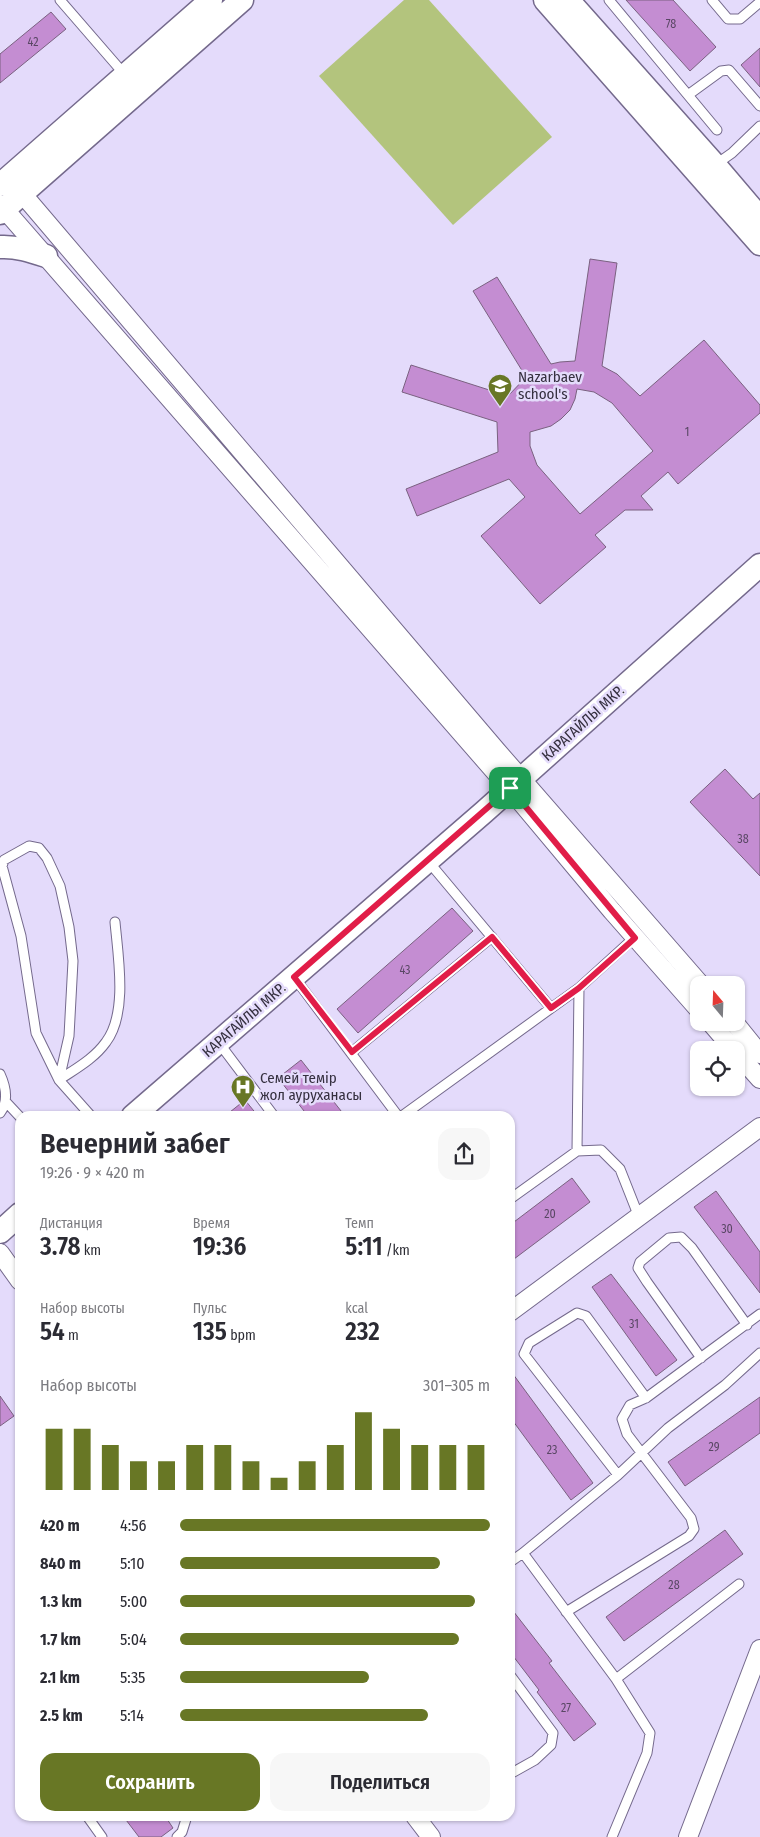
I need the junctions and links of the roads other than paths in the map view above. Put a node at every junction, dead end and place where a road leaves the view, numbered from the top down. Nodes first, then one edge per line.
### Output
1 (60, 0) edge
2 (211, 0) edge
3 (242, 0) edge
4 (545, 0) edge
5 (568, 0) edge
6 (609, 0) edge
7 (712, 0) edge
8 (760, 2) edge
9 (124, 75) junction
10 (688, 95) junction
11 (760, 106) edge
12 (760, 126) edge
13 (717, 130) dead end
14 (709, 172) junction
15 (10, 186) edge
16 (2, 209) edge
17 (760, 218) edge
18 (760, 244) edge
19 (0, 247) edge
20 (46, 256) junction
21 (760, 565) edge
22 (515, 783) junction
23 (428, 860) junction
24 (115, 922) dead end
25 (492, 937) junction
26 (635, 938) junction
27 (693, 976) edge
28 (294, 977) junction
29 (579, 988) junction
30 (690, 1000) edge
31 (551, 1008) junction
32 (718, 1031) edge
33 (741, 1031) edge
34 (726, 1041) edge
35 (218, 1042) junction
36 (352, 1052) junction
37 (760, 1054) edge
38 (745, 1062) edge
39 (0, 1074) edge
40 (760, 1078) edge
41 (59, 1080) junction
42 (6, 1102) junction
43 (86, 1111) edge
44 (139, 1111) edge
45 (270, 1111) edge
46 (396, 1111) edge
47 (407, 1111) edge
48 (15, 1112) edge
49 (0, 1113) edge
50 (760, 1127) edge
51 (577, 1151) junction
52 (515, 1195) edge
53 (639, 1217) junction
54 (15, 1218) edge
55 (0, 1232) edge
56 (0, 1253) edge
57 (15, 1274) edge
58 (515, 1308) edge
59 (760, 1314) edge
60 (747, 1325) junction
61 (760, 1353) edge
62 (702, 1358) junction
63 (646, 1398) junction
64 (642, 1454) junction
65 (618, 1476) junction
66 (523, 1553) junction
67 (515, 1559) edge
68 (739, 1584) dead end
69 (566, 1612) junction
70 (760, 1649) edge
71 (616, 1679) junction
72 (515, 1682) edge
73 (515, 1771) edge
74 (91, 1821) edge
75 (185, 1821) edge
76 (419, 1821) edge
77 (102, 1837) edge
78 (177, 1837) edge
79 (431, 1837) edge
80 (612, 1837) edge
81 (688, 1837) edge

1 - 9 lane
2 - 9 street
3 - 15 street
4 - 14 street
5 - 14 street
6 - 10 lane
7 - 8 lane
9 - 15 street
10 - 11 lane
10 - 13 lane
12 - 14 lane
14 - 17 street
14 - 18 street
15 - 16 street
15 - 22 street
16 - 20 street
19 - 20 street
20 - 22 street
21 - 22 street, КАРАГАЙЛЫ МКР.
22 - 23 street, КАРАГАЙЛЫ МКР.
22 - 26 street
22 - 27 street
23 - 25 lane
23 - 28 street, КАРАГАЙЛЫ МКР.
24 - 41 lane
25 - 31 lane
25 - 36 lane
26 - 29 lane
26 - 30 street
28 - 35 street, КАРАГАЙЛЫ МКР.
28 - 36 lane
29 - 31 lane
29 - 51 lane
31 - 47 lane
32 - 34 street
33 - 37 street
35 - 44 street, КАРАГАЙЛЫ МКР.
35 - 45 lane
36 - 46 lane
38 - 40 street
39 - 42 lane
41 - 41 lane
41 - 43 lane
42 - 48 lane
42 - 49 lane
50 - 53 street
51 - 52 lane
51 - 53 lane
53 - 58 street
54 - 55 street
56 - 57 street
59 - 60 lane
60 - 62 lane
60 - 62 lane
61 - 64 lane
62 - 63 lane
63 - 64 lane
63 - 65 lane
64 - 65 lane
64 - 69 lane
65 - 66 lane
66 - 67 lane
66 - 69 lane
68 - 71 lane
69 - 71 lane
70 - 81 street
71 - 80 lane
72 - 73 lane
74 - 77 lane
75 - 78 lane
76 - 79 street

